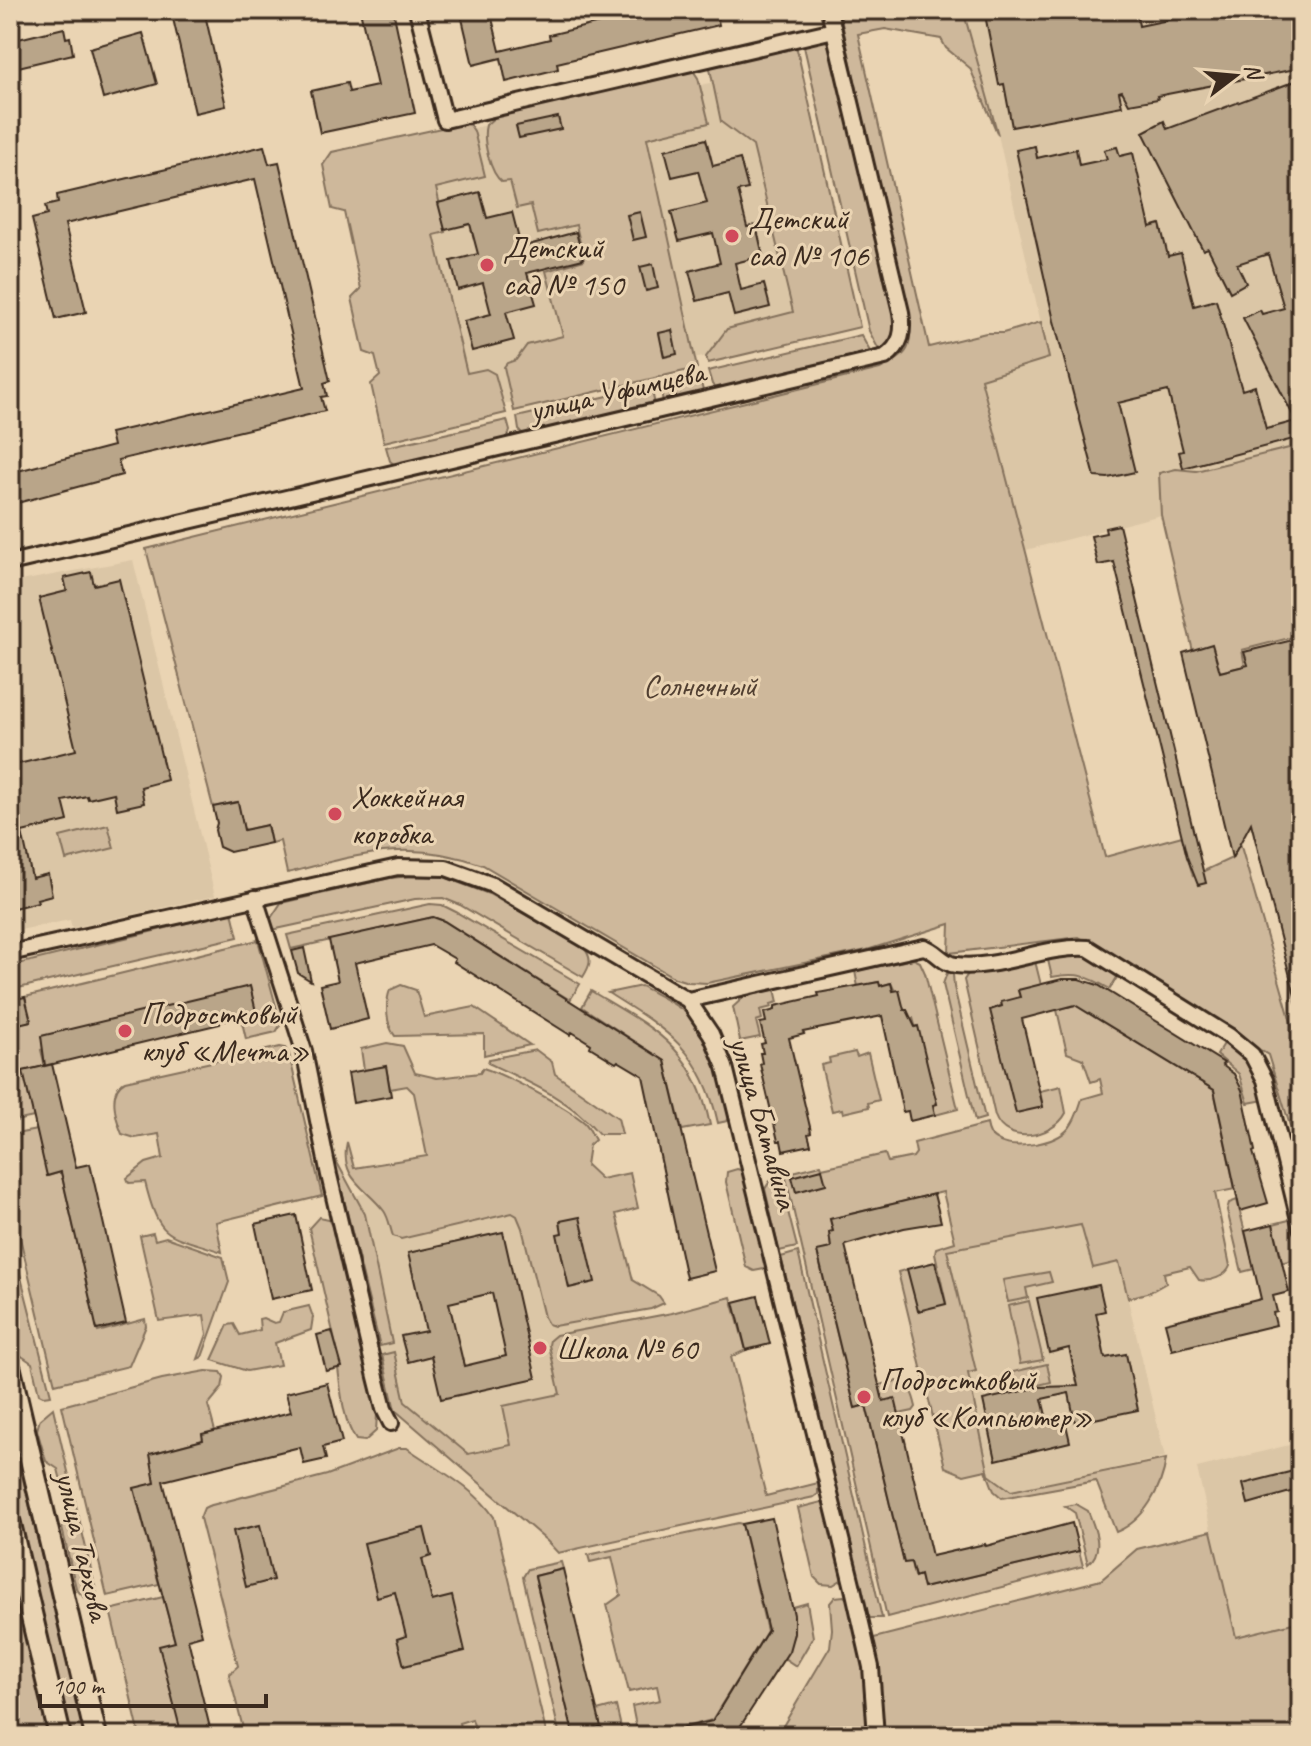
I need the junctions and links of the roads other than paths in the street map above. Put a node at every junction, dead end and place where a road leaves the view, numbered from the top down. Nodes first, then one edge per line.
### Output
1 (417, 10) edge
2 (829, 10) edge
3 (834, 30) junction
4 (10, 563) edge
5 (255, 898) junction
6 (10, 953) edge
7 (688, 1000) junction
8 (1301, 1228) edge
9 (10, 1370) edge
10 (391, 1423) dead end
11 (10, 1524) edge
12 (60, 1736) edge
13 (96, 1736) edge
14 (876, 1736) edge

1 - 3 street
2 - 3 street, улица Уфимцева
3 - 4 street, улица Уфимцева
5 - 6 street, улица Батавина
5 - 7 street, улица Батавина
5 - 10 street
7 - 8 street
7 - 14 street, улица Батавина
9 - 13 main road, улица Тархова
11 - 12 main road, улица Тархова

